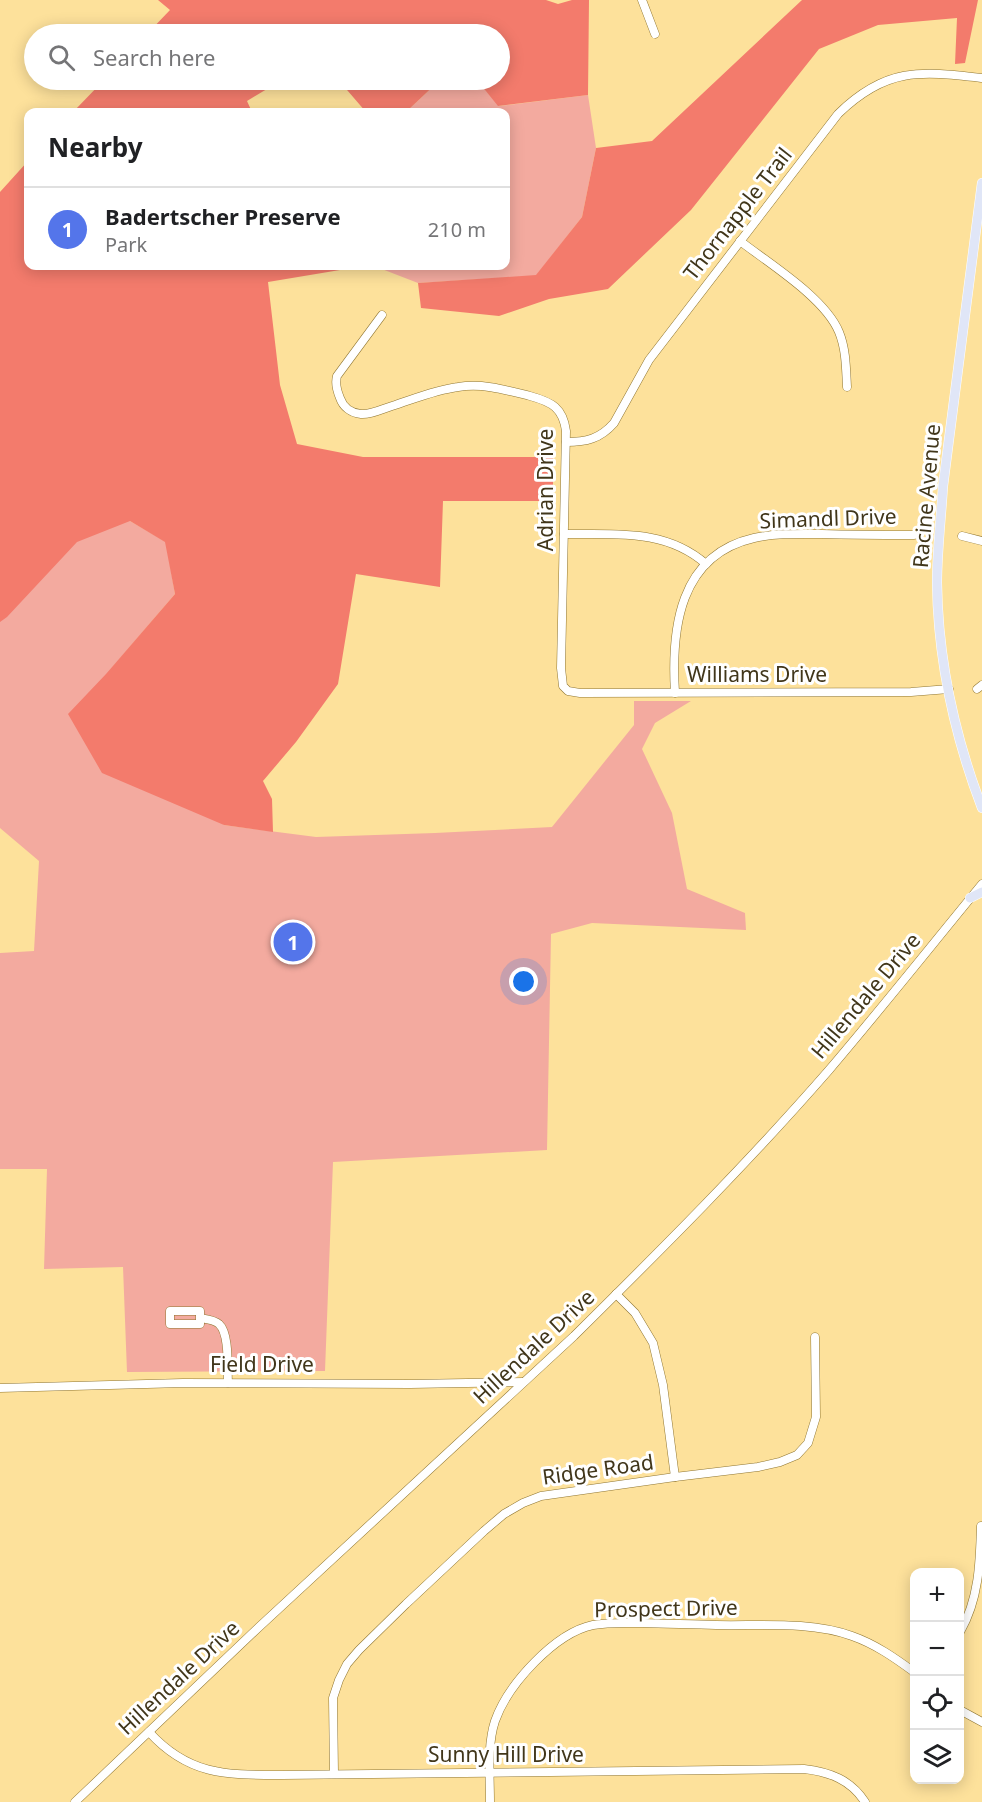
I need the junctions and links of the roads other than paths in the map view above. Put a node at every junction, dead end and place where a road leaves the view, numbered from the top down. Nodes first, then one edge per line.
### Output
1 (642, 0) edge
2 (655, 34) dead end
3 (982, 78) edge
4 (982, 183) edge
5 (740, 241) junction
6 (382, 315) dead end
7 (847, 387) dead end
8 (566, 442) junction
9 (564, 534) junction
10 (914, 535) dead end
11 (962, 536) dead end
12 (982, 541) edge
13 (706, 564) junction
14 (565, 689) joint
15 (949, 689) junction
16 (675, 693) junction
17 (982, 808) edge
18 (982, 884) edge
19 (982, 892) edge
20 (970, 898) junction
21 (616, 1294) junction
22 (200, 1318) dead end
23 (815, 1337) dead end
24 (524, 1382) junction
25 (228, 1383) junction
26 (0, 1388) edge
27 (675, 1477) junction
28 (981, 1526) edge
29 (964, 1624) edge
30 (910, 1669) edge
31 (964, 1712) edge
32 (982, 1722) edge
33 (149, 1731) junction
34 (490, 1773) junction
35 (334, 1774) junction
36 (75, 1802) edge
37 (490, 1802) edge
38 (865, 1802) edge

1 - 2 street
3 - 5 street, Thornapple Trail
4 - 15 main road, Racine Avenue
5 - 7 street
5 - 8 street, Thornapple Trail
6 - 8 street, Adrian Drive
8 - 9 street, Adrian Drive
9 - 13 street
9 - 14 street, Adrian Drive
10 - 13 street, Simandl Drive
11 - 12 street
13 - 16 street, Simandl Drive
14 - 16 street, Williams Drive
15 - 16 street, Williams Drive
15 - 17 main road, Racine Avenue
18 - 20 street, Hillendale Drive
19 - 20 main road
20 - 21 street, Hillendale Drive
21 - 24 street, Hillendale Drive
21 - 27 street
22 - 25 street
23 - 27 street, Ridge Road
24 - 25 street, Field Drive
24 - 33 street, Hillendale Drive
25 - 26 street, Field Drive
27 - 35 street, Ridge Road
28 - 29 street
30 - 34 street, Prospect Drive
31 - 32 street
33 - 35 street, Sunny Hill Drive
33 - 36 street, Hillendale Drive
34 - 35 street, Sunny Hill Drive
34 - 37 street, Prospect Drive
34 - 38 street, Sunny Hill Drive

